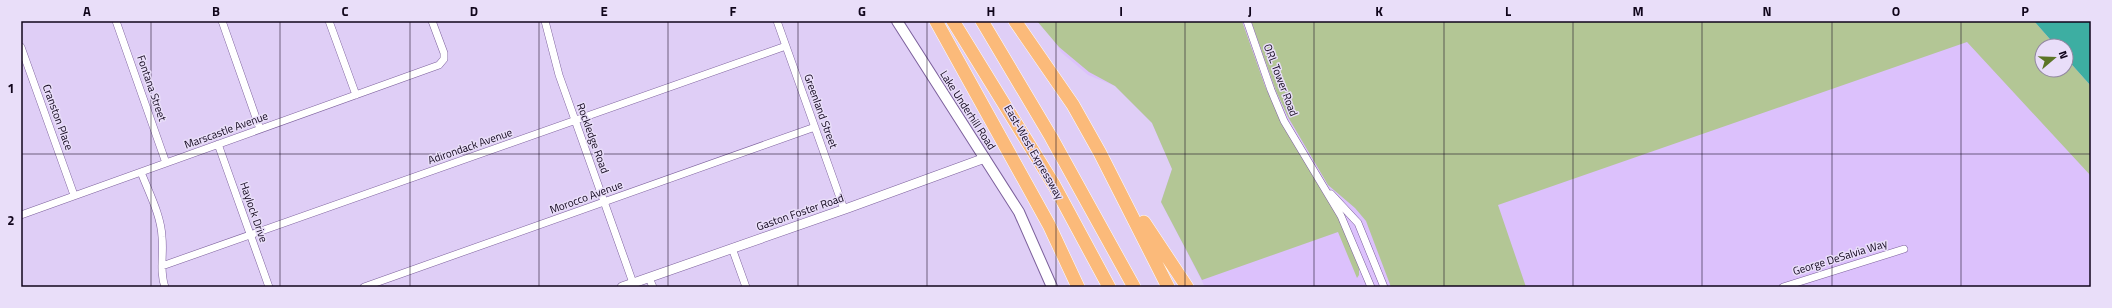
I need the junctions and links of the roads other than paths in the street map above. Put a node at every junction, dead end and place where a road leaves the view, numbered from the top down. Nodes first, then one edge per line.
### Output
1 (116, 21) edge
2 (222, 21) edge
3 (329, 21) edge
4 (432, 21) edge
5 (545, 21) edge
6 (777, 21) edge
7 (896, 21) edge
8 (936, 21) edge
9 (954, 21) edge
10 (982, 21) edge
11 (1015, 21) edge
12 (1247, 21) edge
13 (786, 46) junction
14 (21, 47) edge
15 (356, 95) junction
16 (575, 121) junction
17 (815, 127) junction
18 (260, 129) junction
19 (218, 144) junction
20 (985, 158) junction
21 (166, 163) junction
22 (141, 172) junction
23 (1116, 181) junction
24 (1323, 185) junction
25 (74, 196) junction
26 (604, 202) junction
27 (844, 209) junction
28 (1019, 212) junction
29 (21, 215) edge
30 (251, 236) junction
31 (732, 248) junction
32 (1904, 249) dead end
33 (162, 266) junction
34 (1098, 266) junction
35 (649, 278) junction
36 (1380, 278) junction
37 (632, 283) junction
38 (1370, 284) edge
39 (165, 287) edge
40 (269, 287) edge
41 (364, 287) edge
42 (622, 287) edge
43 (652, 287) edge
44 (746, 287) edge
45 (1046, 287) edge
46 (1052, 287) edge
47 (1078, 287) edge
48 (1104, 287) edge
49 (1109, 287) edge
50 (1134, 287) edge
51 (1168, 287) edge
52 (1188, 287) edge
53 (1384, 287) edge
54 (1782, 287) edge

1 - 21 street, Fontana Street
2 - 18 street
3 - 15 street
4 - 15 street, Marscastle Avenue
5 - 16 street, Rockledge Road
6 - 13 street, Greenland Street
7 - 20 main road, Lake Underhill Road
8 - 47 highway
9 - 34 highway, East-West Expressway
10 - 50 highway, East-West Expressway
11 - 23 highway
12 - 24 street, ORL Tower Road
13 - 16 street, Adirondack Avenue
13 - 17 street, Greenland Street
14 - 25 street, Cranston Place
15 - 18 street, Marscastle Avenue
16 - 26 street, Rockledge Road
16 - 30 street, Adirondack Avenue
17 - 26 street, Morocco Avenue
17 - 27 street, Greenland Street
18 - 19 street, Marscastle Avenue
19 - 21 street, Marscastle Avenue
19 - 30 street, Haylock Drive
20 - 27 street, Gaston Foster Road
20 - 28 main road, Lake Underhill Road
21 - 22 street, Marscastle Avenue
22 - 25 street, Marscastle Avenue
22 - 33 street
23 - 51 highway
23 - 52 highway
24 - 36 street, ORL Tower Road
24 - 38 street, ORL Tower Road
25 - 29 street, Marscastle Avenue
26 - 37 street, Rockledge Road
26 - 41 street, Morocco Avenue
27 - 31 street, Gaston Foster Road
28 - 45 main road, Lake Underhill Road
28 - 46 main road, Lake Underhill Road
30 - 33 street, Adirondack Avenue
30 - 40 street, Haylock Drive
31 - 35 street, Gaston Foster Road
31 - 44 street
32 - 54 street, George DeSalvia Way
33 - 39 street
34 - 48 highway
34 - 49 highway, East-West Expressway
35 - 37 street, Gaston Foster Road
35 - 43 street
36 - 38 street
36 - 53 street, ORL Tower Road
37 - 42 street, Gaston Foster Road

